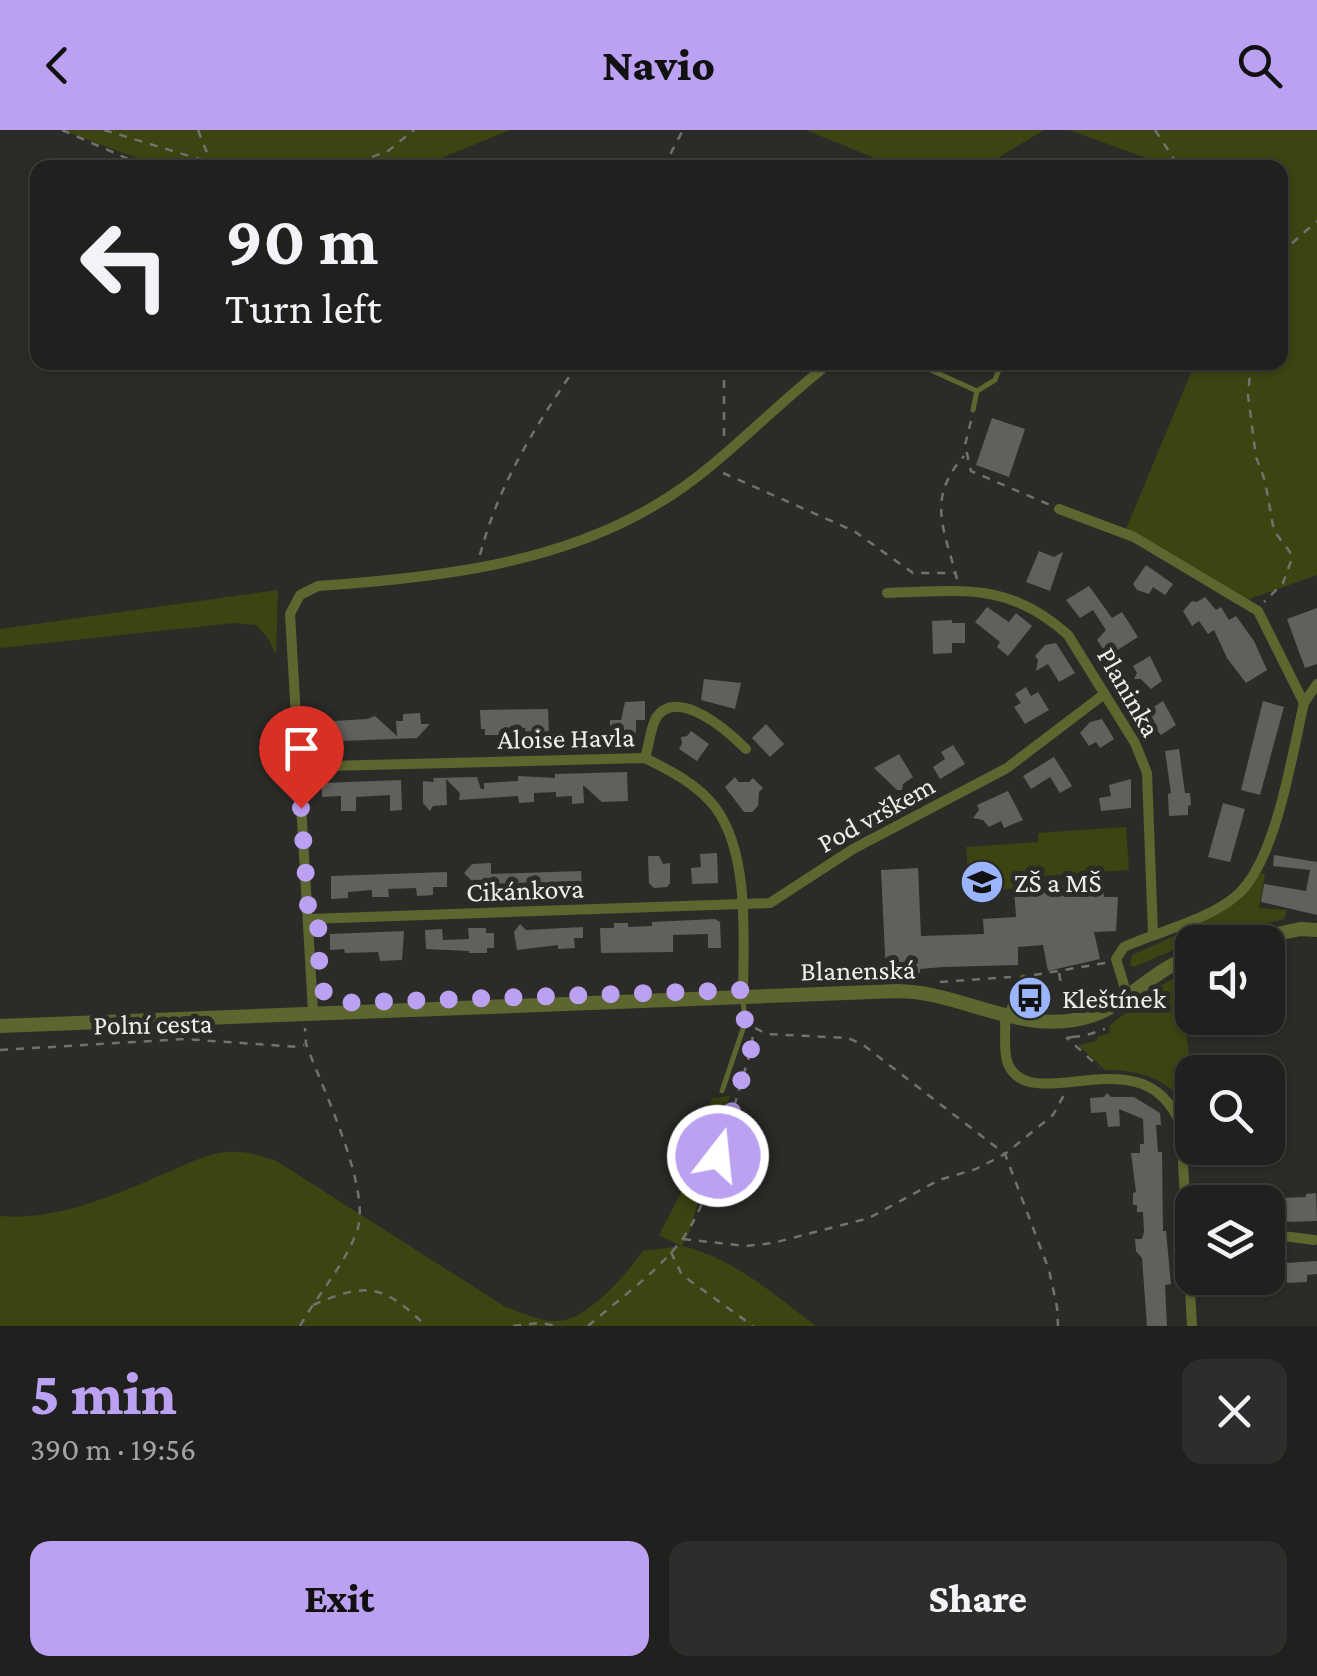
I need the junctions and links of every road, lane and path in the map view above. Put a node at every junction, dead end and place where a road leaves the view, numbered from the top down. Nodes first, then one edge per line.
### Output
1 (62, 130) edge
2 (104, 130) edge
3 (198, 130) edge
4 (414, 130) edge
5 (683, 130) edge
6 (1156, 130) edge
7 (131, 160) edge
8 (202, 160) edge
9 (208, 160) edge
10 (364, 160) edge
11 (667, 160) edge
12 (1175, 160) edge
13 (1317, 221) edge
14 (1288, 247) edge
15 (573, 370) edge
16 (724, 370) edge
17 (822, 370) edge
18 (931, 370) edge
19 (999, 370) edge
20 (1251, 370) edge
21 (977, 391) junction
22 (974, 410) joint
23 (724, 453) junction
24 (966, 453) junction
25 (708, 466) junction
26 (1059, 509) joint
27 (476, 568) junction
28 (956, 573) junction
29 (958, 585) dead end
30 (920, 592) junction
31 (887, 593) dead end
32 (921, 606) dead end
33 (1258, 611) junction
34 (1317, 684) edge
35 (1103, 695) junction
36 (1304, 704) junction
37 (746, 749) dead end
38 (646, 758) junction
39 (299, 771) junction
40 (742, 906) junction
41 (309, 919) junction
42 (1317, 930) edge
43 (1285, 932) edge
44 (1152, 934) junction
45 (1105, 963) dead end
46 (1175, 964) edge
47 (1058, 972) junction
48 (1023, 977) junction
49 (938, 982) dead end
50 (1127, 995) junction
51 (743, 999) junction
52 (1064, 1001) dead end
53 (314, 1012) junction
54 (1005, 1018) junction
55 (745, 1023) junction
56 (0, 1026) edge
57 (306, 1044) junction
58 (0, 1050) edge
59 (1070, 1082) junction
60 (722, 1091) dead end
61 (1006, 1154) junction
62 (1186, 1185) edge
63 (1285, 1236) edge
64 (682, 1239) junction
65 (1314, 1240) dead end
66 (671, 1252) junction
67 (1191, 1295) edge
68 (311, 1305) junction
69 (300, 1326) edge
70 (426, 1326) edge
71 (513, 1326) edge
72 (558, 1326) edge
73 (588, 1326) edge
74 (753, 1326) edge
75 (1058, 1326) edge
76 (1192, 1326) edge

1 - 7 path
2 - 8 path
3 - 9 path
4 - 10 path
5 - 11 path
6 - 12 path
13 - 14 path
15 - 27 path
16 - 23 path
17 - 23 street
18 - 21 lane
19 - 21 lane
20 - 33 path
21 - 22 lane
22 - 24 path
23 - 25 street
24 - 26 path
24 - 28 path
25 - 27 street
25 - 28 path
26 - 33 street
27 - 39 street
28 - 29 path
30 - 31 street, Planinka
30 - 32 street
30 - 35 street, Planinka
33 - 36 street
34 - 36 street
35 - 40 street, Pod vrškem
35 - 44 street, Planinka
36 - 44 street
37 - 38 street
38 - 39 street, Aloise Havla
38 - 40 street, Aloise Havla
39 - 41 street
40 - 41 street, Cikánkova
40 - 51 street
41 - 53 street
42 - 43 street
44 - 50 street
45 - 47 path
46 - 50 street, Blanenská
47 - 48 path
47 - 52 path
48 - 49 path
48 - 54 lane
50 - 54 street, Blanenská
51 - 53 street, Blanenská
51 - 54 street, Blanenská
51 - 55 lane
53 - 56 street, Blanenská
53 - 57 path
54 - 59 street
55 - 60 lane
55 - 61 path
55 - 64 path
57 - 58 path, Polní cesta
57 - 68 path
59 - 61 path
59 - 62 street
61 - 64 path
61 - 75 path
63 - 65 street
64 - 66 path
66 - 73 path
66 - 74 path
67 - 76 street
68 - 69 path
68 - 70 path
71 - 72 path

